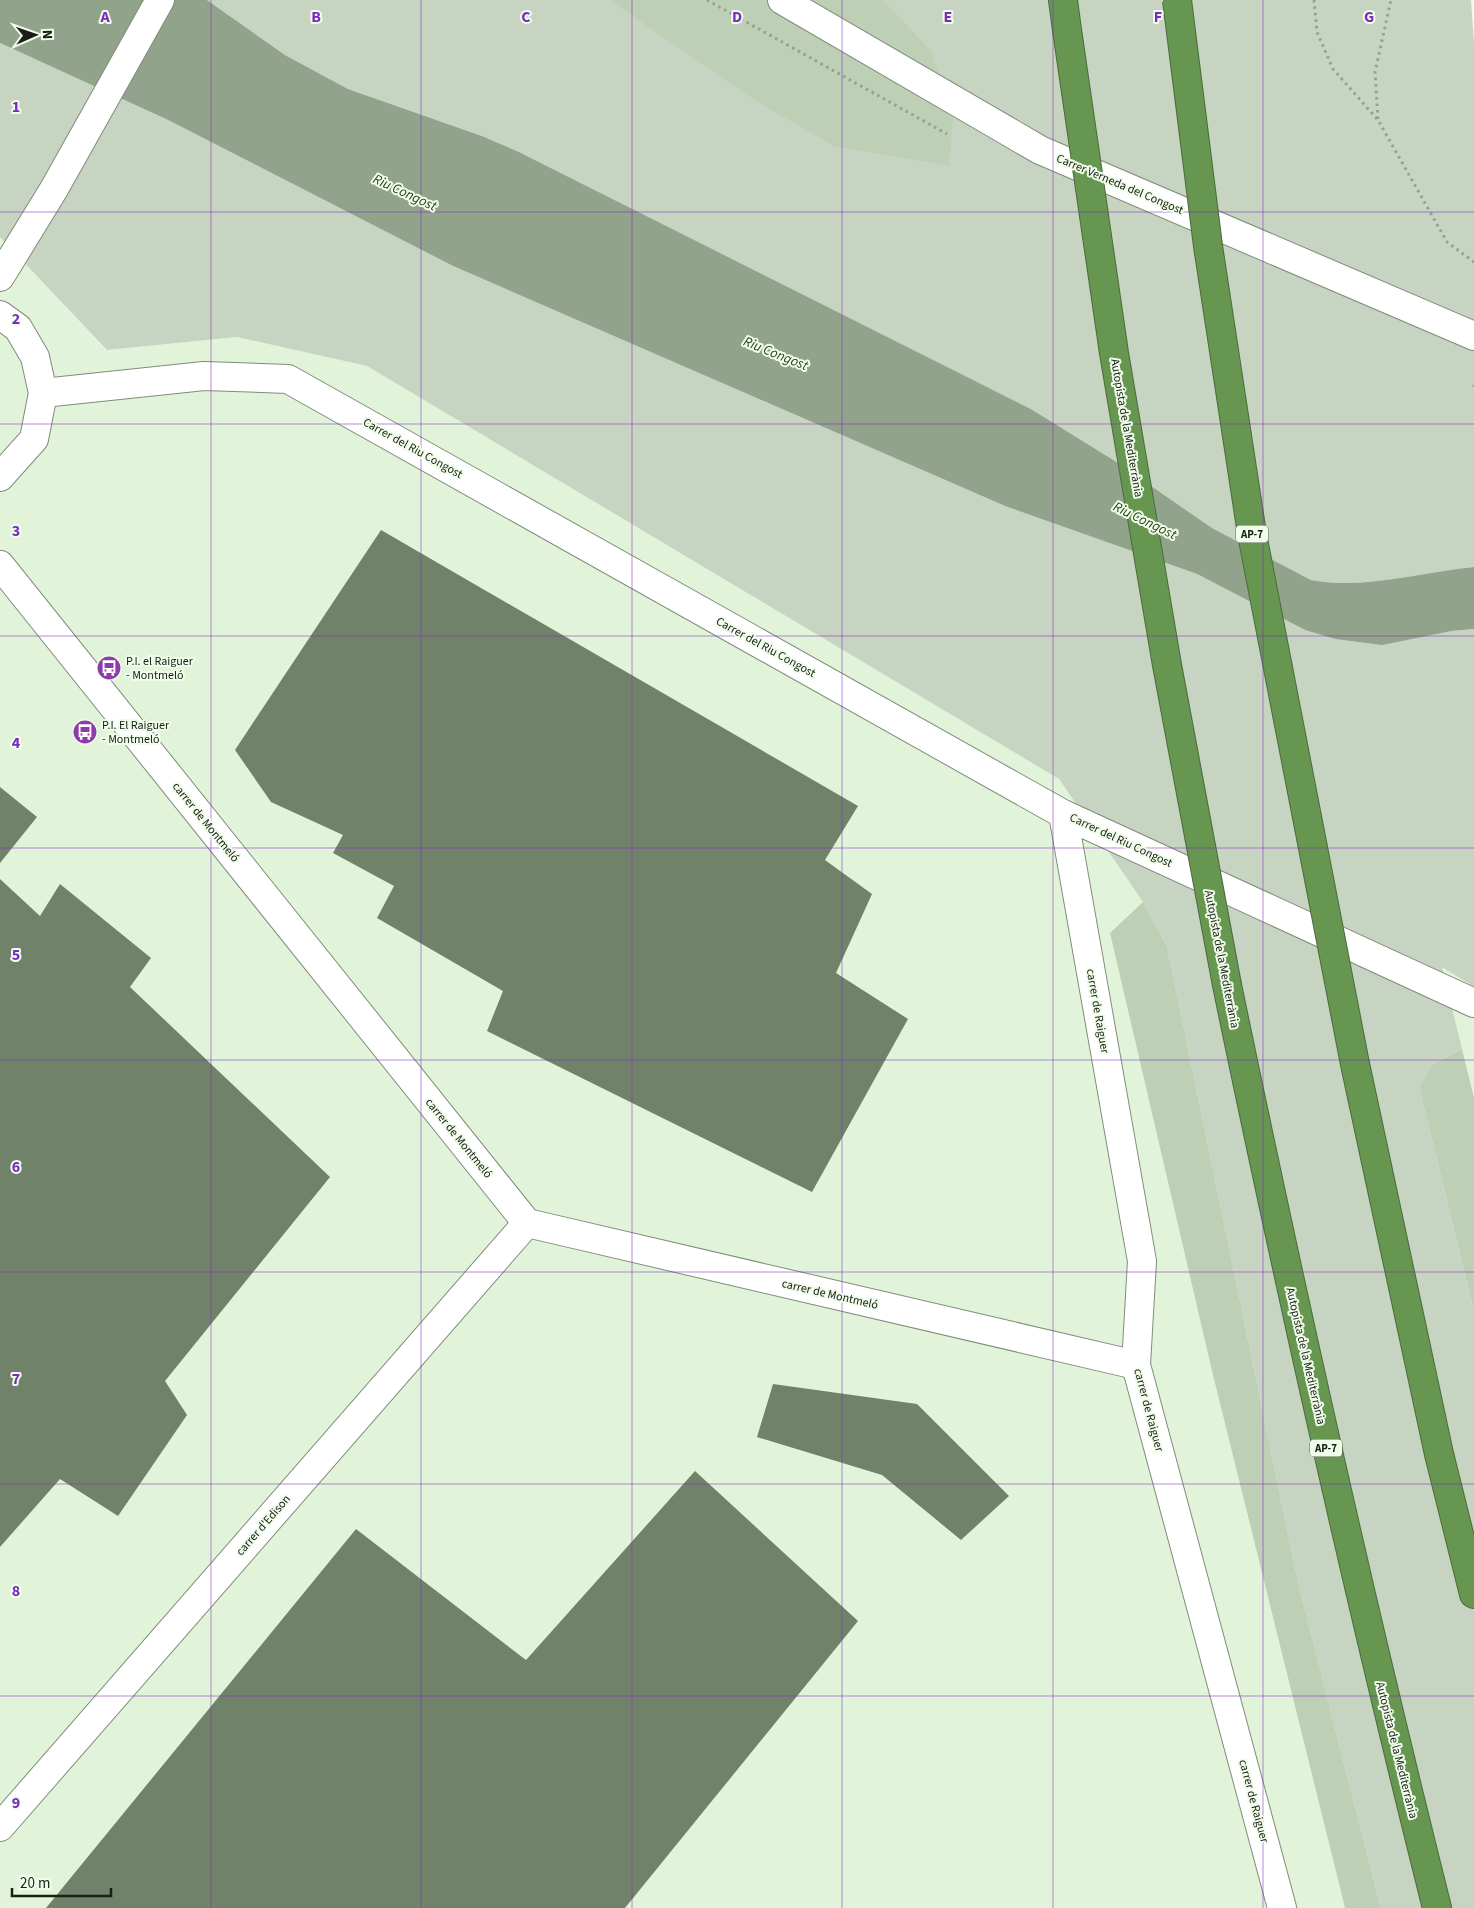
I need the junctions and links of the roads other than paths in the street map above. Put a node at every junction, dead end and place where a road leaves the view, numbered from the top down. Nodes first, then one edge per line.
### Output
1 (160, 0) edge
2 (782, 0) edge
3 (1063, 0) edge
4 (1177, 0) edge
5 (0, 277) edge
6 (0, 314) edge
7 (1474, 336) edge
8 (43, 393) junction
9 (0, 477) edge
10 (0, 565) edge
11 (1063, 814) junction
12 (1474, 1003) edge
13 (527, 1223) junction
14 (1136, 1366) junction
15 (1474, 1594) edge
16 (0, 1826) edge
17 (1282, 1908) edge
18 (1437, 1908) edge

1 - 5 street
2 - 7 street, Carrer Verneda del Congost
3 - 18 highway, Autopista de la Mediterrània / AP-7, bridge
4 - 15 highway, AP-7, bridge
6 - 8 street
8 - 9 street
8 - 11 street, Carrer del Riu Congost
10 - 13 street, carrer de Montmeló
11 - 12 street, Carrer del Riu Congost
11 - 14 street, carrer de Raiguer
13 - 14 street, carrer de Montmeló
13 - 16 street, carrer d'Edison
14 - 17 street, carrer de Raiguer

